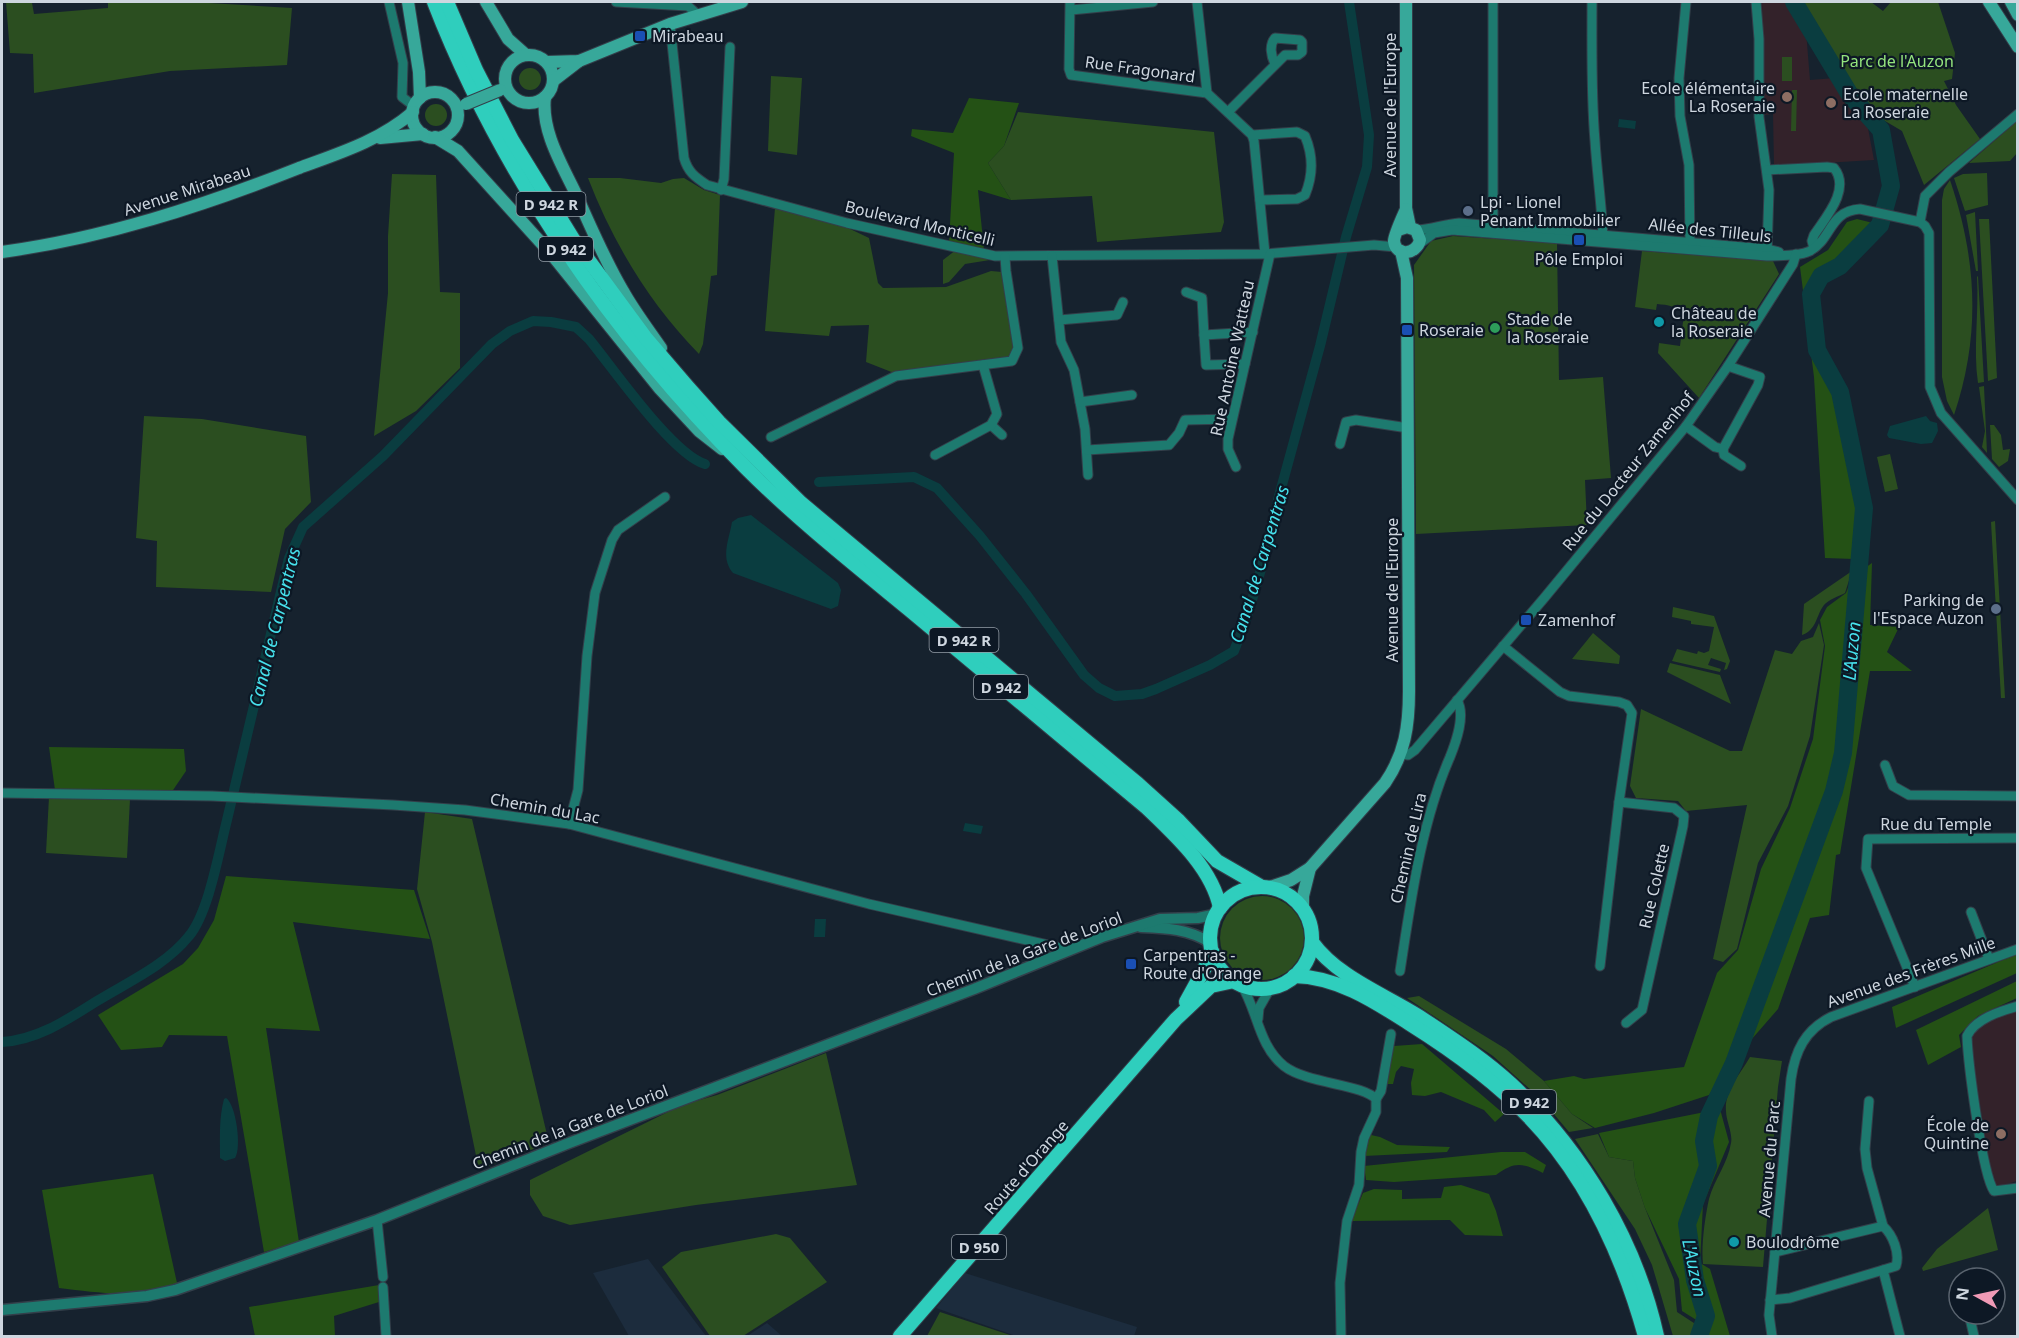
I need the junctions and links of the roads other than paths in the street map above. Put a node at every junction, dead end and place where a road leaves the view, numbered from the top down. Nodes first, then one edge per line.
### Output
1 (389, 2) edge
2 (408, 2) edge
3 (434, 2) edge
4 (447, 2) edge
5 (486, 2) edge
6 (616, 2) edge
7 (697, 2) edge
8 (742, 2) edge
9 (1154, 2) edge
10 (1197, 2) edge
11 (1406, 2) edge
12 (1493, 2) edge
13 (1592, 2) edge
14 (1686, 2) edge
15 (1756, 2) edge
16 (1989, 2) edge
17 (2011, 2) edge
18 (1070, 6) edge
19 (698, 15) junction
20 (2018, 15) edge
21 (670, 24) junction
22 (730, 47) dead end
23 (2018, 47) edge
24 (526, 55) junction
25 (579, 61) junction
26 (547, 62) junction
27 (1275, 64) dead end
28 (553, 81) junction
29 (503, 89) junction
30 (1207, 93) junction
31 (545, 97) junction
32 (415, 105) junction
33 (461, 106) junction
34 (1228, 112) junction
35 (2018, 114) edge
36 (423, 134) junction
37 (1252, 135) junction
38 (435, 137) junction
39 (376, 138) junction
40 (1767, 170) junction
41 (721, 190) junction
42 (1260, 200) junction
43 (1920, 222) junction
44 (1405, 230) junction
45 (1493, 230) junction
46 (1603, 239) junction
47 (1374, 245) junction
48 (1690, 246) junction
49 (1814, 248) junction
50 (1408, 249) junction
51 (2, 252) edge
52 (1767, 253) junction
53 (1268, 254) junction
54 (1791, 254) junction
55 (1052, 256) junction
56 (1005, 257) junction
57 (1186, 292) dead end
58 (1123, 302) dead end
59 (1059, 320) junction
60 (1252, 332) junction
61 (1204, 335) junction
62 (1245, 364) junction
63 (983, 365) junction
64 (1728, 366) junction
65 (687, 386) junction
66 (1132, 395) dead end
67 (1080, 402) junction
68 (1231, 419) junction
69 (991, 425) junction
70 (1686, 426) junction
71 (1408, 428) junction
72 (1002, 435) dead end
73 (771, 437) dead end
74 (1340, 444) dead end
75 (1723, 449) junction
76 (1087, 450) junction
77 (935, 455) dead end
78 (743, 465) junction
79 (1741, 466) dead end
80 (1236, 467) dead end
81 (1088, 475) dead end
82 (665, 497) dead end
83 (2018, 500) edge
84 (1503, 646) junction
85 (1457, 700) junction
86 (1401, 754) junction
87 (1885, 765) dead end
88 (2, 793) edge
89 (2018, 796) edge
90 (1618, 802) junction
91 (569, 824) junction
92 (2018, 838) edge
93 (1310, 868) junction
94 (1261, 885) junction
95 (1303, 908) junction
96 (1218, 911) junction
97 (1971, 912) dead end
98 (1138, 927) junction
99 (1312, 942) junction
100 (1212, 948) junction
101 (2018, 949) edge
102 (1070, 950) junction
103 (1989, 959) junction
104 (1600, 966) dead end
105 (1400, 971) dead end
106 (1294, 976) junction
107 (1238, 982) junction
108 (1271, 987) junction
109 (1915, 987) junction
110 (2018, 1006) edge
111 (1176, 1019) junction
112 (1257, 1022) junction
113 (1626, 1023) dead end
114 (1391, 1034) dead end
115 (1790, 1091) joint
116 (1376, 1099) junction
117 (1869, 1101) dead end
118 (2016, 1189) edge
119 (2018, 1200) edge
120 (377, 1220) junction
121 (1883, 1226) junction
122 (1775, 1252) junction
123 (1883, 1270) junction
124 (383, 1277) dead end
125 (383, 1287) dead end
126 (1770, 1300) junction
127 (2, 1310) edge
128 (386, 1336) edge
129 (900, 1336) edge
130 (1341, 1336) edge
131 (1645, 1336) edge
132 (1657, 1336) edge
133 (1772, 1336) edge
134 (1900, 1336) edge

1 - 32 street
2 - 32 main road
3 - 78 main road, D 942
4 - 65 main road, D 942 R
5 - 24 main road
6 - 19 street
7 - 19 street
8 - 19 main road
9 - 18 street
10 - 30 street
11 - 44 main road, Avenue de l'Europe
12 - 45 street
13 - 46 street
14 - 48 street
15 - 40 street
16 - 23 main road
17 - 20 main road
18 - 30 street, Rue Fragonard
19 - 21 main road
21 - 25 main road
21 - 41 street, Boulevard Monticelli
22 - 41 street
24 - 26 main road
24 - 29 main road
25 - 26 main road
25 - 28 main road
26 - 28 main road
27 - 34 street
28 - 31 main road
29 - 31 main road
29 - 33 main road, bridge
30 - 34 street
31 - 65 main road
32 - 33 main road
32 - 36 main road
32 - 39 main road
33 - 38 main road
34 - 37 street
35 - 43 street
36 - 38 main road
36 - 39 main road
37 - 42 street, Rue Antoine Watteau
37 - 42 street
38 - 78 main road
39 - 51 main road, Avenue Mirabeau
40 - 49 street
40 - 52 street
41 - 56 street, Boulevard Monticelli
42 - 53 street, Rue Antoine Watteau
43 - 49 street
43 - 83 street
44 - 45 street, Allée des Tilleuls
44 - 47 street, Boulevard Monticelli
44 - 50 main road
44 - 50 main road
45 - 46 street, Allée des Tilleuls
45 - 50 street, Allée des Tilleuls
46 - 48 street, Allée des Tilleuls
47 - 50 street, Boulevard Monticelli
47 - 53 street, Boulevard Monticelli
48 - 52 street, Allée des Tilleuls
49 - 54 street
50 - 71 main road, Avenue de l'Europe
52 - 54 street, Allée des Tilleuls
53 - 55 street, Boulevard Monticelli
53 - 60 street, Rue Antoine Watteau
54 - 64 street, Rue du Docteur Zamenhof
55 - 56 street, Boulevard Monticelli
55 - 59 street
56 - 63 street
57 - 61 street
58 - 59 street
59 - 67 street
60 - 61 street
60 - 62 street, Rue Antoine Watteau
61 - 62 street
62 - 68 street, Rue Antoine Watteau
63 - 69 street
63 - 73 street
64 - 70 street, Rue du Docteur Zamenhof
64 - 75 street
65 - 94 main road, D 942 R
66 - 67 street
67 - 76 street
68 - 76 street
68 - 80 street, Rue Antoine Watteau
69 - 72 street
69 - 77 street
70 - 75 street
70 - 84 street, Rue du Docteur Zamenhof
71 - 74 street
71 - 86 main road, Avenue de l'Europe
75 - 79 street
76 - 81 street
78 - 96 main road, D 942
82 - 91 street
84 - 85 street, Rue du Docteur Zamenhof
84 - 90 street
85 - 86 street, Rue du Docteur Zamenhof
85 - 105 street, Chemin de Lira
86 - 93 main road, Avenue de l'Europe
87 - 89 street
88 - 91 street, Chemin du Lac
90 - 104 street
90 - 113 street, Rue Colette
91 - 102 street, Chemin du Lac
92 - 109 street, Rue du Temple
93 - 94 main road, Avenue de l'Europe
93 - 95 main road
94 - 95 main road
94 - 96 main road
95 - 99 main road
96 - 98 street, Chemin de la Gare de Loriol
96 - 100 main road, D 950
97 - 103 street
98 - 100 street, Chemin de la Gare de Loriol
98 - 102 street, Chemin de la Gare de Loriol
99 - 106 main road
99 - 132 main road, D 942
100 - 107 main road
100 - 111 main road, Route d'Orange / D 950
101 - 103 street, Avenue des Frères Mille
102 - 120 street, Chemin de la Gare de Loriol
103 - 109 street, Avenue des Frères Mille
106 - 108 main road
106 - 131 main road, D 942
107 - 108 main road, D 950
107 - 111 main road, Route d'Orange / D 950
107 - 112 street
108 - 112 street
109 - 115 street, Avenue des Frères Mille
110 - 118 street
111 - 129 main road, Route d'Orange / D 950
112 - 116 street
114 - 116 street
115 - 122 street, Avenue du Parc
116 - 130 street
117 - 121 street
118 - 119 street
120 - 124 street
120 - 127 street, Chemin de la Gare de Loriol
121 - 122 street
121 - 123 street
122 - 126 street, Avenue du Parc
123 - 126 street
123 - 134 street
125 - 128 street
126 - 133 street, Avenue du Parc

